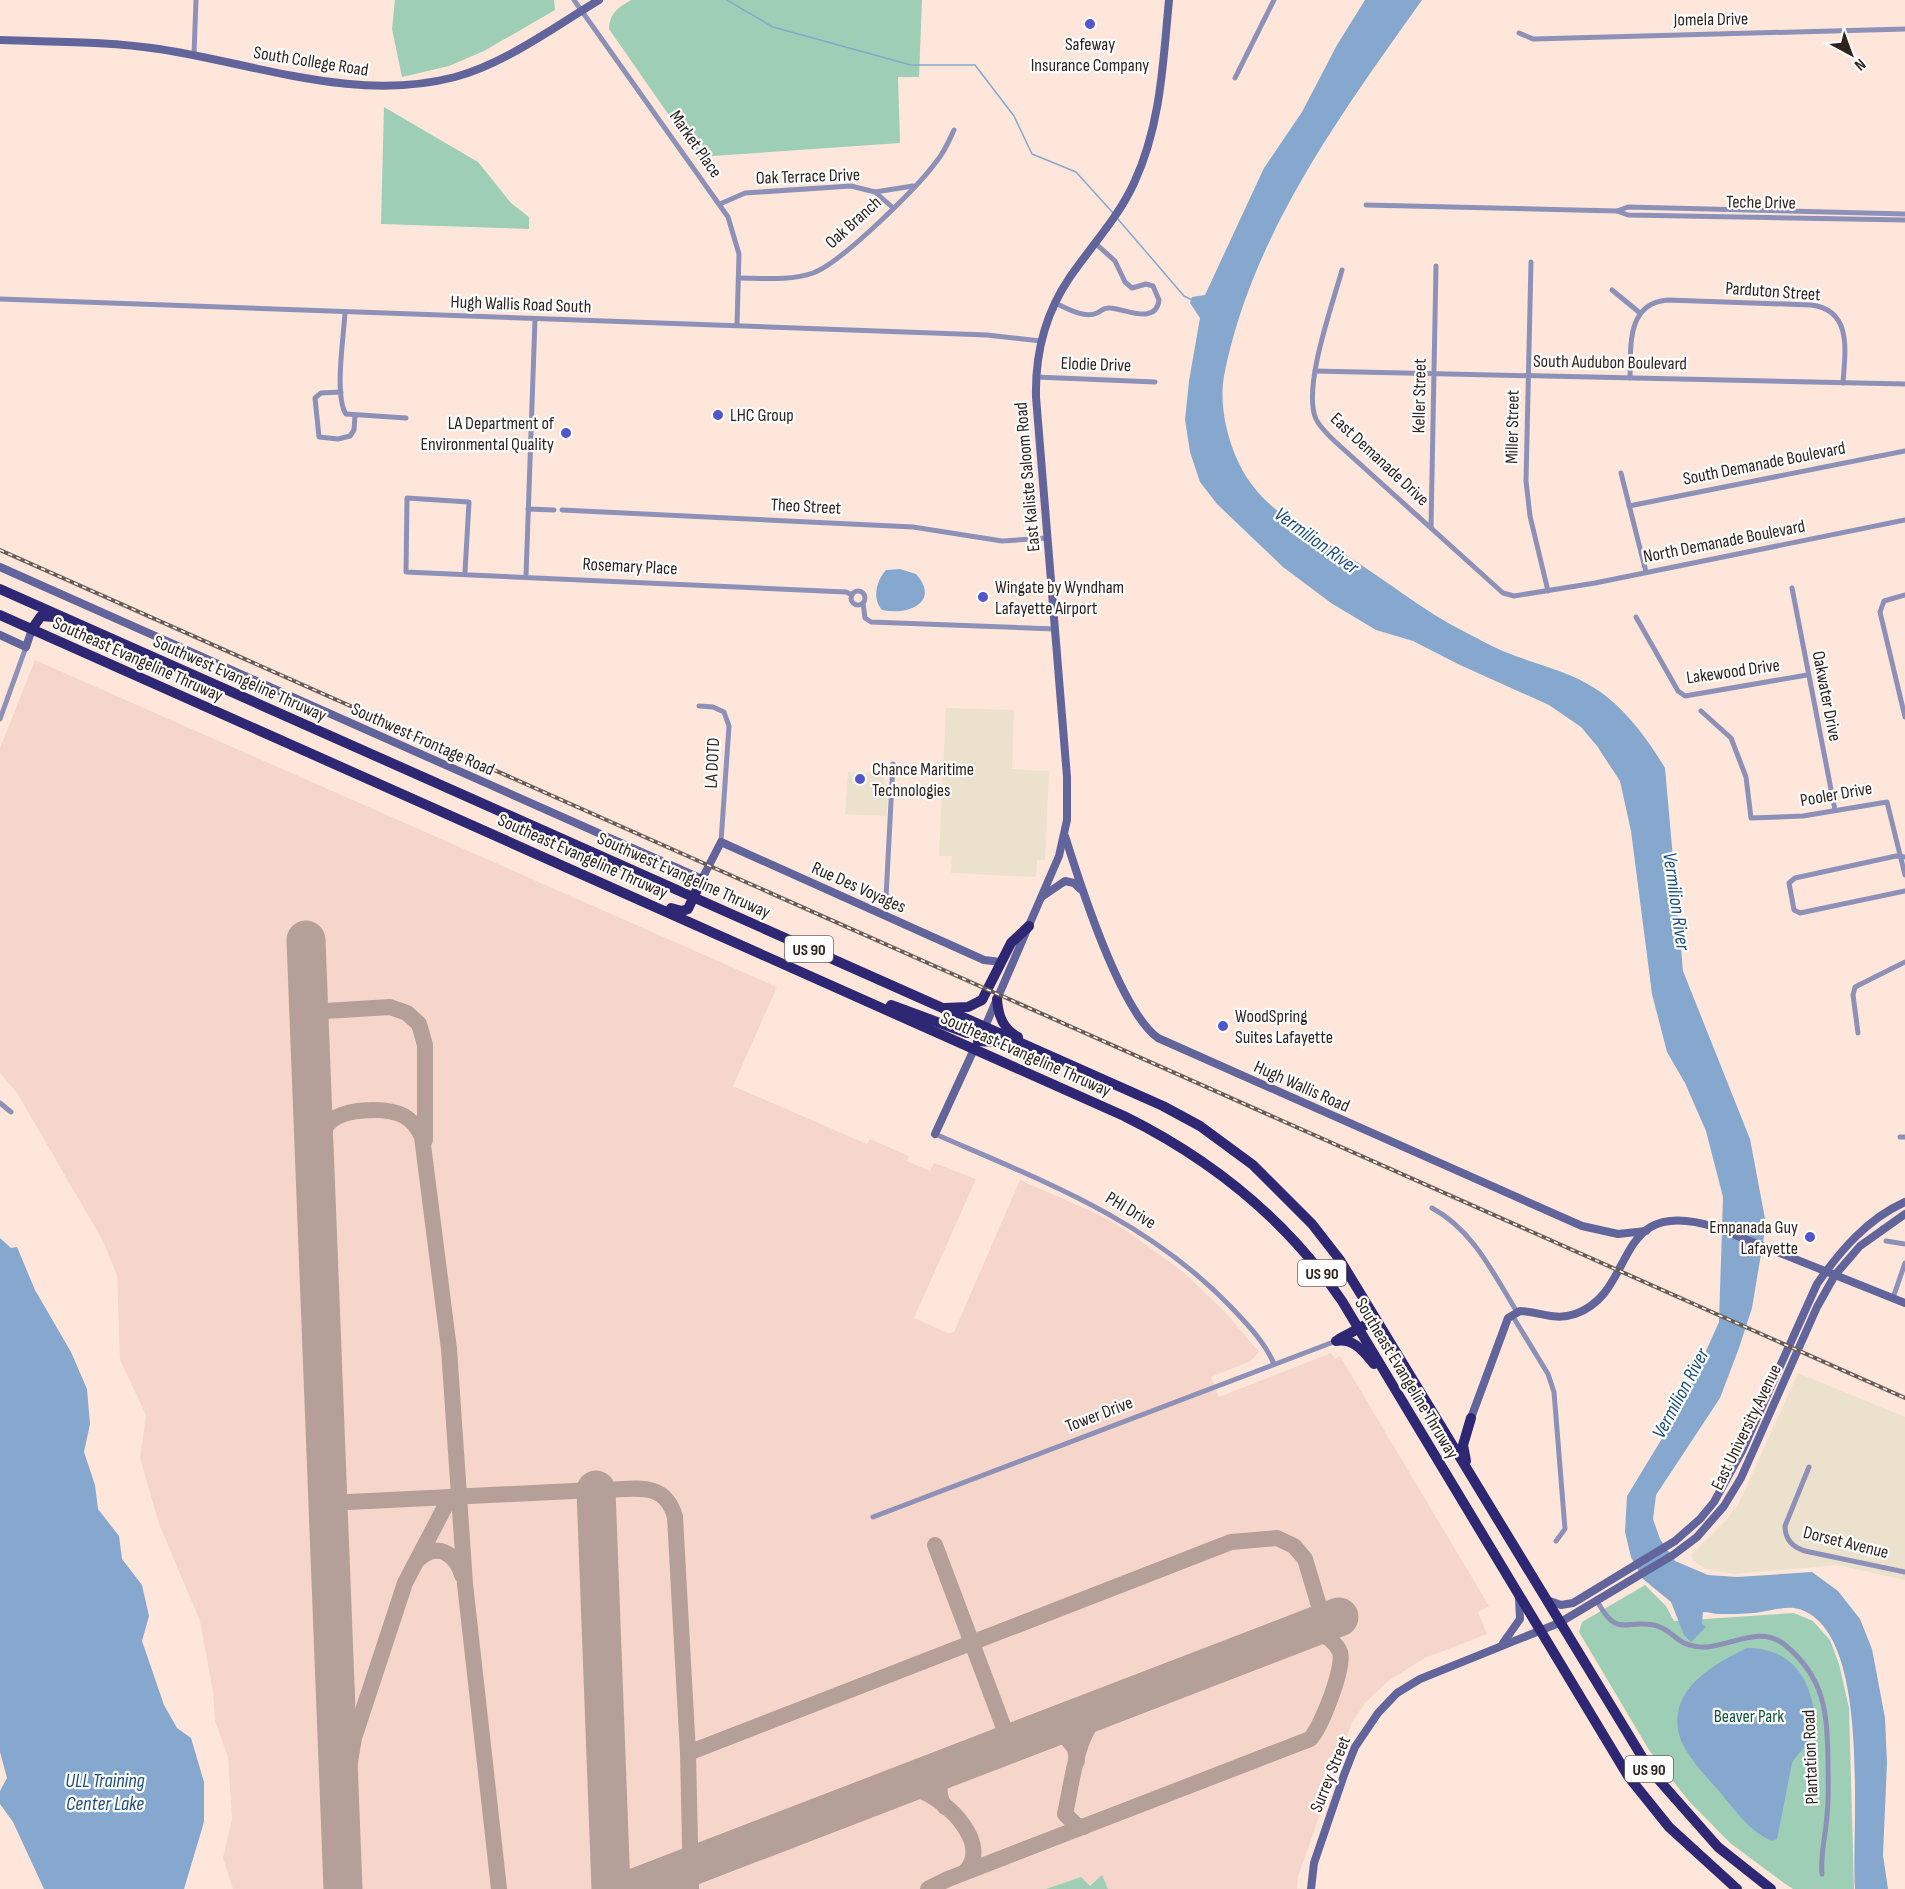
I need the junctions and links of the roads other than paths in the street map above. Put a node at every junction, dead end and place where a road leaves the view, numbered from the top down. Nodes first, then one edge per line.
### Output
1 (195, 0) edge
2 (574, 0) edge
3 (599, 0) edge
4 (1169, 0) edge
5 (1274, 0) edge
6 (582, 10) junction
7 (1905, 29) edge
8 (1519, 33) dead end
9 (0, 40) edge
10 (194, 55) junction
11 (1235, 78) dead end
12 (954, 130) dead end
13 (915, 185) junction
14 (875, 192) junction
15 (720, 204) junction
16 (1366, 205) dead end
17 (892, 207) junction
18 (1725, 209) junction
19 (1617, 211) junction
20 (1905, 214) edge
21 (1823, 215) junction
22 (1725, 216) junction
23 (1905, 220) edge
24 (1095, 243) junction
25 (1531, 262) dead end
26 (1436, 266) dead end
27 (1342, 270) dead end
28 (739, 278) junction
29 (1612, 290) dead end
30 (0, 299) edge
31 (1055, 303) junction
32 (345, 312) junction
33 (1640, 313) junction
34 (535, 319) junction
35 (737, 325) junction
36 (1041, 341) junction
37 (1315, 371) junction
38 (1434, 374) junction
39 (1528, 375) junction
40 (1036, 377) junction
41 (1630, 378) junction
42 (1155, 382) dead end
43 (1843, 383) junction
44 (1905, 384) edge
45 (341, 392) junction
46 (355, 416) junction
47 (406, 418) dead end
48 (1905, 451) edge
49 (1621, 473) dead end
50 (1629, 506) junction
51 (528, 509) junction
52 (554, 510) dead end
53 (562, 510) dead end
54 (1905, 520) edge
55 (1431, 528) junction
56 (1047, 538) junction
57 (0, 567) edge
58 (465, 572) junction
59 (1646, 572) junction
60 (526, 576) junction
61 (1792, 588) dead end
62 (0, 589) edge
63 (1548, 591) junction
64 (852, 595) junction
65 (1905, 595) edge
66 (863, 603) junction
67 (0, 615) edge
68 (1636, 617) dead end
69 (86, 627) junction
70 (32, 629) junction
71 (1054, 629) junction
72 (0, 635) edge
73 (27, 647) junction
74 (1807, 675) junction
75 (699, 706) dead end
76 (1701, 711) dead end
77 (1905, 717) edge
78 (0, 719) edge
79 (893, 764) dead end
80 (1835, 810) junction
81 (1065, 835) junction
82 (721, 842) junction
83 (1903, 857) edge
84 (1905, 875) edge
85 (702, 879) junction
86 (671, 887) junction
87 (1082, 891) junction
88 (1905, 891) edge
89 (1042, 897) junction
90 (694, 898) junction
91 (656, 907) junction
92 (885, 916) junction
93 (1029, 926) junction
94 (984, 960) junction
95 (1001, 962) junction
96 (1905, 962) edge
97 (995, 974) junction
98 (851, 993) junction
99 (997, 999) junction
100 (940, 1008) junction
101 (1858, 1034) dead end
102 (980, 1038) junction
103 (1055, 1058) junction
104 (0, 1103) edge
105 (11, 1112) dead end
106 (935, 1134) joint
107 (1905, 1202) edge
108 (1432, 1208) dead end
109 (1905, 1214) edge
110 (1646, 1231) junction
111 (1616, 1233) junction
112 (1886, 1241) dead end
113 (1905, 1244) edge
114 (1627, 1251) junction
115 (1905, 1263) edge
116 (1826, 1271) junction
117 (1835, 1275) junction
118 (1893, 1298) junction
119 (1905, 1303) edge
120 (1514, 1313) junction
121 (1359, 1328) junction
122 (1336, 1341) junction
123 (1390, 1342) junction
124 (1370, 1347) junction
125 (1274, 1364) junction
126 (1396, 1391) junction
127 (1471, 1418) junction
128 (1440, 1425) junction
129 (1748, 1439) junction
130 (1757, 1443) junction
131 (1744, 1449) junction
132 (1753, 1453) junction
133 (1809, 1467) dead end
134 (1476, 1483) junction
135 (873, 1516) dead end
136 (1556, 1541) dead end
137 (1905, 1572) edge
138 (1519, 1596) junction
139 (1545, 1599) junction
140 (1597, 1601) junction
141 (1559, 1623) junction
142 (1540, 1630) junction
143 (1501, 1646) junction
144 (1822, 1874) dead end
145 (1311, 1889) edge
146 (1737, 1889) edge
147 (1771, 1889) edge

1 - 10 street
2 - 6 street, Market Place
3 - 6 main road, South College Road
4 - 24 main road, East Kaliste Saloom Road
5 - 11 street
6 - 10 main road, South College Road
6 - 15 street, Market Place
7 - 8 street, Jomela Drive
9 - 10 main road, South College Road
12 - 13 street, Oak Branch
13 - 14 street
13 - 17 street, Oak Branch
14 - 15 street, Oak Terrace Drive
14 - 17 street, Oak Terrace Drive
15 - 28 street, Market Place
16 - 19 street, Teche Drive
17 - 28 street, Oak Branch
18 - 19 street, Teche Drive
18 - 21 street, Teche Drive
18 - 22 street
19 - 22 street, Teche Drive
20 - 21 street, Teche Drive
21 - 22 street, Teche Drive
21 - 23 street, Teche Drive
24 - 31 main road, East Kaliste Saloom Road
24 - 31 street
25 - 39 street, Miller Street
26 - 38 street, Keller Street
27 - 37 street, East Demanade Drive
28 - 35 street, Market Place
29 - 33 street
30 - 32 street, Hugh Wallis Road South
31 - 36 main road, East Kaliste Saloom Road
32 - 34 street, Hugh Wallis Road South
32 - 45 street
33 - 41 street
33 - 43 street, Parduton Street
34 - 35 street, Hugh Wallis Road South
34 - 51 street
35 - 36 street, Hugh Wallis Road South
36 - 40 main road, East Kaliste Saloom Road
37 - 38 street, South Audubon Boulevard
37 - 55 street, East Demanade Drive
38 - 39 street, South Audubon Boulevard
38 - 55 street, Keller Street
39 - 41 street, South Audubon Boulevard
39 - 63 street, Miller Street
40 - 42 street, Elodie Drive
40 - 56 main road, East Kaliste Saloom Road
41 - 43 street, South Audubon Boulevard
43 - 44 street, South Audubon Boulevard
45 - 46 street
45 - 46 street
46 - 47 street
48 - 50 street, South Demanade Boulevard
49 - 50 street
50 - 59 street
51 - 52 street
51 - 60 street
53 - 56 street, Theo Street
54 - 59 street, North Demanade Boulevard
55 - 63 street, East Demanade Drive
56 - 71 main road, East Kaliste Saloom Road
57 - 85 main road, Southwest Frontage Road
58 - 58 street, Rosemary Place
58 - 60 street, Rosemary Place
59 - 63 street, North Demanade Boulevard
60 - 64 street, Rosemary Place
61 - 74 street, Oakwater Drive
62 - 69 highway, Southwest Evangeline Thruway / US 90
64 - 66 street, Rosemary Place
64 - 66 street, Rosemary Place
65 - 77 street
66 - 71 street, Rosemary Place
67 - 70 highway, Southeast Evangeline Thruway / US 90
68 - 74 street, Lakewood Drive
69 - 70 highway
69 - 86 highway, Southwest Evangeline Thruway / US 90
70 - 73 main road
70 - 91 highway, Southeast Evangeline Thruway / US 90
71 - 81 main road, East Kaliste Saloom Road
72 - 73 main road
73 - 78 street
74 - 80 street, Oakwater Drive
75 - 82 street, LA DOTD
76 - 80 street, Pooler Drive
79 - 92 street
80 - 83 street, Pooler Drive
81 - 87 main road, Hugh Wallis Road
81 - 89 main road, East Kaliste Saloom Road
82 - 85 main road
82 - 92 main road, Rue Des Voyages
83 - 84 street, Pooler Drive
83 - 88 street
85 - 86 highway
85 - 90 highway
86 - 90 highway, Southwest Evangeline Thruway / US 90
87 - 89 main road
87 - 111 main road, Hugh Wallis Road
89 - 93 main road, East Kaliste Saloom Road
90 - 91 highway
90 - 100 highway, Southwest Evangeline Thruway / US 90
91 - 98 highway, Southeast Evangeline Thruway / US 90
92 - 94 main road, Rue Des Voyages
93 - 95 highway
93 - 99 main road, East Kaliste Saloom Road
94 - 95 main road
94 - 97 main road
95 - 97 highway
96 - 101 street
97 - 100 highway
98 - 102 highway, Southeast Evangeline Thruway / US 90
98 - 102 highway
99 - 102 main road, East Kaliste Saloom Road
99 - 103 highway
100 - 102 highway, Southwest Evangeline Thruway / US 90
102 - 103 highway, Southwest Evangeline Thruway / US 90
102 - 106 main road, East Kaliste Saloom Road
102 - 121 highway, Southeast Evangeline Thruway / US 90
103 - 123 highway, Southwest Evangeline Thruway / US 90
104 - 105 street
106 - 125 street, PHI Drive
107 - 116 main road, East University Avenue
108 - 120 street
109 - 117 main road, East University Avenue
110 - 111 main road, Hugh Wallis Road
110 - 114 main road
110 - 116 main road
111 - 114 main road
112 - 113 street
114 - 120 main road
115 - 118 street
116 - 117 main road
116 - 129 main road, East University Avenue
117 - 118 main road
117 - 130 main road, East University Avenue
118 - 119 main road
120 - 127 main road
120 - 136 street
121 - 122 highway
121 - 123 highway
121 - 124 highway, Southeast Evangeline Thruway / US 90
122 - 125 street, Tower Drive
122 - 126 highway
123 - 124 highway
123 - 128 highway, Southwest Evangeline Thruway / US 90
124 - 126 highway, Southeast Evangeline Thruway / US 90
125 - 135 street, Tower Drive
126 - 138 highway, Southeast Evangeline Thruway / US 90
127 - 128 highway
127 - 134 highway
128 - 134 highway, Southwest Evangeline Thruway / US 90
129 - 130 main road
129 - 131 main road, East University Avenue
130 - 132 main road, East University Avenue
131 - 132 main road
131 - 139 main road, East University Avenue
132 - 140 main road, East University Avenue
133 - 137 street, Dorset Avenue
134 - 139 highway, US 90
138 - 142 highway, Southeast Evangeline Thruway / US 90
138 - 143 main road
139 - 141 highway, US 90
140 - 141 main road, East University Avenue
140 - 144 street, Plantation Road
141 - 142 main road, East University Avenue
141 - 147 highway, US 90
142 - 143 main road, Surrey Street
142 - 146 highway, Southeast Evangeline Thruway / US 90
143 - 145 main road, Surrey Street

